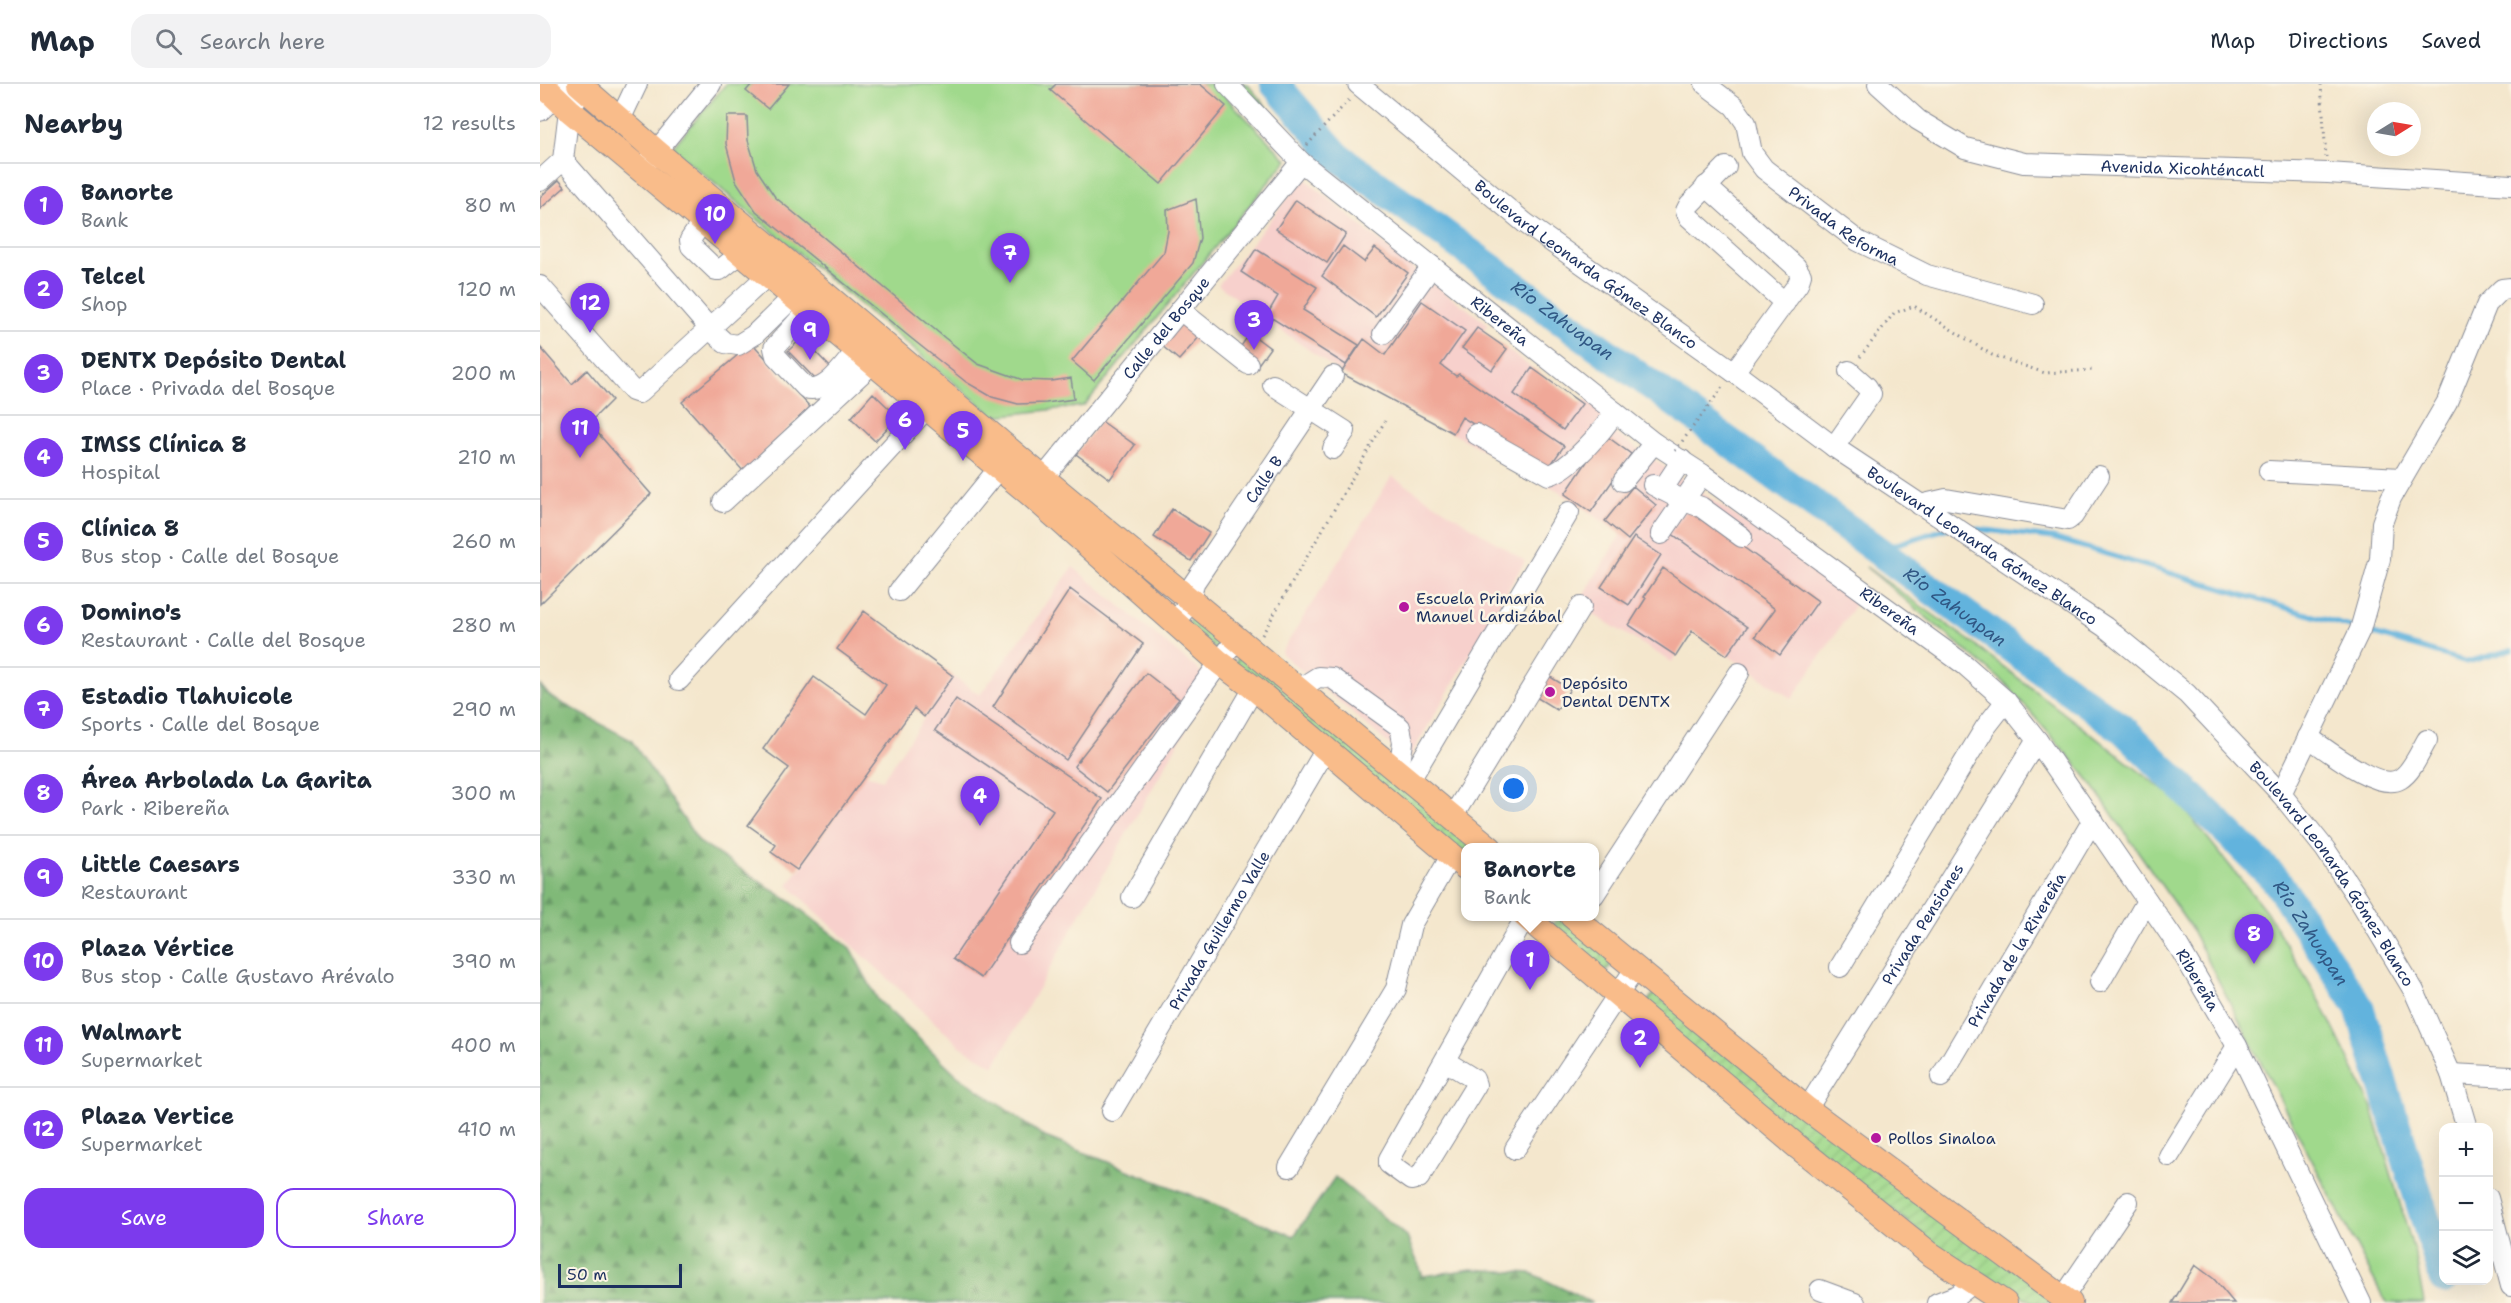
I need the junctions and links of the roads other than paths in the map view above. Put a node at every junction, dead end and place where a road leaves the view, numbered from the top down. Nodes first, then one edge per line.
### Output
1 (637, 84) edge
2 (711, 84) edge
3 (1227, 84) edge
4 (1705, 84) edge
5 (1878, 84) edge
6 (1360, 87) edge
7 (562, 94) edge
8 (620, 120) junction
9 (563, 160) junction
10 (648, 161) junction
11 (1301, 162) junction
12 (1726, 167) dead end
13 (540, 181) edge
14 (2511, 185) edge
15 (1707, 186) junction
16 (1432, 266) junction
17 (768, 276) junction
18 (540, 286) edge
19 (2511, 288) edge
20 (1785, 303) junction
21 (801, 304) junction
22 (2033, 304) dead end
23 (1180, 310) junction
24 (711, 330) junction
25 (1383, 334) dead end
26 (865, 356) junction
27 (1248, 364) dead end
28 (1849, 371) road end
29 (1333, 376) dead end
30 (1729, 378) junction
31 (1273, 385) dead end
32 (926, 409) junction
33 (1310, 410) junction
34 (1615, 412) junction
35 (1476, 434) dead end
36 (1664, 442) junction
37 (1834, 447) junction
38 (1333, 449) dead end
39 (1680, 453) junction
40 (999, 468) junction
41 (2269, 471) dead end
42 (1702, 474) junction
43 (2099, 476) dead end
44 (2401, 478) junction
45 (1623, 481) dead end
46 (1037, 486) junction
47 (1684, 501) junction
48 (723, 502) dead end
49 (1920, 505) junction
50 (1569, 513) dead end
51 (1661, 534) dead end
52 (1742, 537) dead end
53 (899, 591) dead end
54 (1188, 592) junction
55 (1581, 607) dead end
56 (1169, 618) junction
57 (1245, 644) junction
58 (1219, 662) junction
59 (1739, 673) dead end
60 (679, 680) dead end
61 (1254, 688) junction
62 (1299, 689) junction
63 (2006, 701) junction
64 (2308, 737) junction
65 (2037, 740) junction
66 (2427, 740) dead end
67 (1326, 748) junction
68 (1405, 776) junction
69 (2281, 794) junction
70 (1453, 816) junction
71 (2093, 820) junction
72 (1484, 843) edge
73 (1458, 862) edge
74 (1599, 887) edge
75 (1132, 897) dead end
76 (2147, 900) junction
77 (1524, 921) edge
78 (1531, 921) edge
79 (1579, 921) edge
80 (1019, 944) dead end
81 (1840, 967) dead end
82 (1635, 969) junction
83 (2100, 982) dead end
84 (1617, 995) junction
85 (2237, 1046) junction
86 (1445, 1061) junction
87 (2451, 1074) junction
88 (1941, 1077) dead end
89 (2511, 1077) edge
90 (1807, 1109) junction
91 (1112, 1111) dead end
92 (2466, 1123) edge
93 (1515, 1149) dead end
94 (2169, 1156) dead end
95 (1288, 1167) dead end
96 (2128, 1202) dead end
97 (2493, 1217) edge
98 (1973, 1283) junction
99 (2511, 1286) edge
100 (1820, 1290) dead end
101 (2000, 1300) edge
102 (2067, 1300) edge
103 (1855, 1303) edge
104 (1937, 1303) edge
105 (2361, 1303) edge

1 - 8 street
2 - 10 street
3 - 11 street, Ribereña
4 - 22 street, Privada Reforma
5 - 14 street, Avenida Xicohténcatl
6 - 30 street, Boulevard Leonarda Gómez Blanco
7 - 8 main road
7 - 9 street
7 - 10 main road
8 - 10 main road
9 - 13 street
9 - 24 street
10 - 17 main road
10 - 46 main road
11 - 16 street, Ribereña
11 - 23 street, Calle del Bosque
12 - 15 street
15 - 20 street
15 - 20 street
16 - 25 street
16 - 34 street, Ribereña
17 - 21 main road
17 - 24 street
18 - 24 street
19 - 44 street
20 - 30 street
21 - 24 street
21 - 26 main road
21 - 26 street
23 - 27 street
23 - 46 street, Calle del Bosque
26 - 32 main road
26 - 48 street
28 - 37 street
29 - 33 street, Calle B
30 - 37 street, Boulevard Leonarda Gómez Blanco
31 - 33 street
32 - 40 main road
32 - 60 street
33 - 38 street
33 - 54 street, Calle B
34 - 35 street
34 - 36 street, Ribereña
36 - 39 street, Ribereña
36 - 45 street
37 - 49 street, Boulevard Leonarda Gómez Blanco
39 - 42 street, Ribereña
39 - 47 street
40 - 46 main road
40 - 53 street
41 - 44 street
42 - 47 street
42 - 63 street, Ribereña
43 - 49 street
44 - 64 street
46 - 54 main road
46 - 56 main road
47 - 51 street
47 - 52 street
49 - 69 street, Boulevard Leonarda Gómez Blanco
50 - 68 street
54 - 56 street, Calle B
54 - 57 main road
55 - 70 street
56 - 58 main road
57 - 58 street
57 - 62 main road
58 - 61 main road
58 - 80 street
59 - 74 street
61 - 67 main road
61 - 75 street
62 - 68 main road
62 - 68 street
63 - 65 street, Ribereña
63 - 81 street
64 - 66 street
64 - 69 street
65 - 71 street, Ribereña
65 - 90 street, Privada Pensiones
67 - 73 main road
67 - 91 street, Privada Guillermo Valle
68 - 70 main road
69 - 87 street, Boulevard Leonarda Gómez Blanco
70 - 72 main road
71 - 76 street, Ribereña
71 - 88 street, Privada de la Rivereña
73 - 95 street
76 - 83 street
76 - 85 street, Ribereña
77 - 86 street
78 - 84 main road
79 - 82 main road
82 - 84 street
82 - 90 main road
84 - 93 street
84 - 98 main road
85 - 94 street
85 - 105 street, Ribereña
86 - 86 street
87 - 89 street
87 - 92 street, Boulevard Leonarda Gómez Blanco
90 - 102 main road
96 - 102 street
97 - 99 street
98 - 101 main road
98 - 104 street
100 - 103 street

